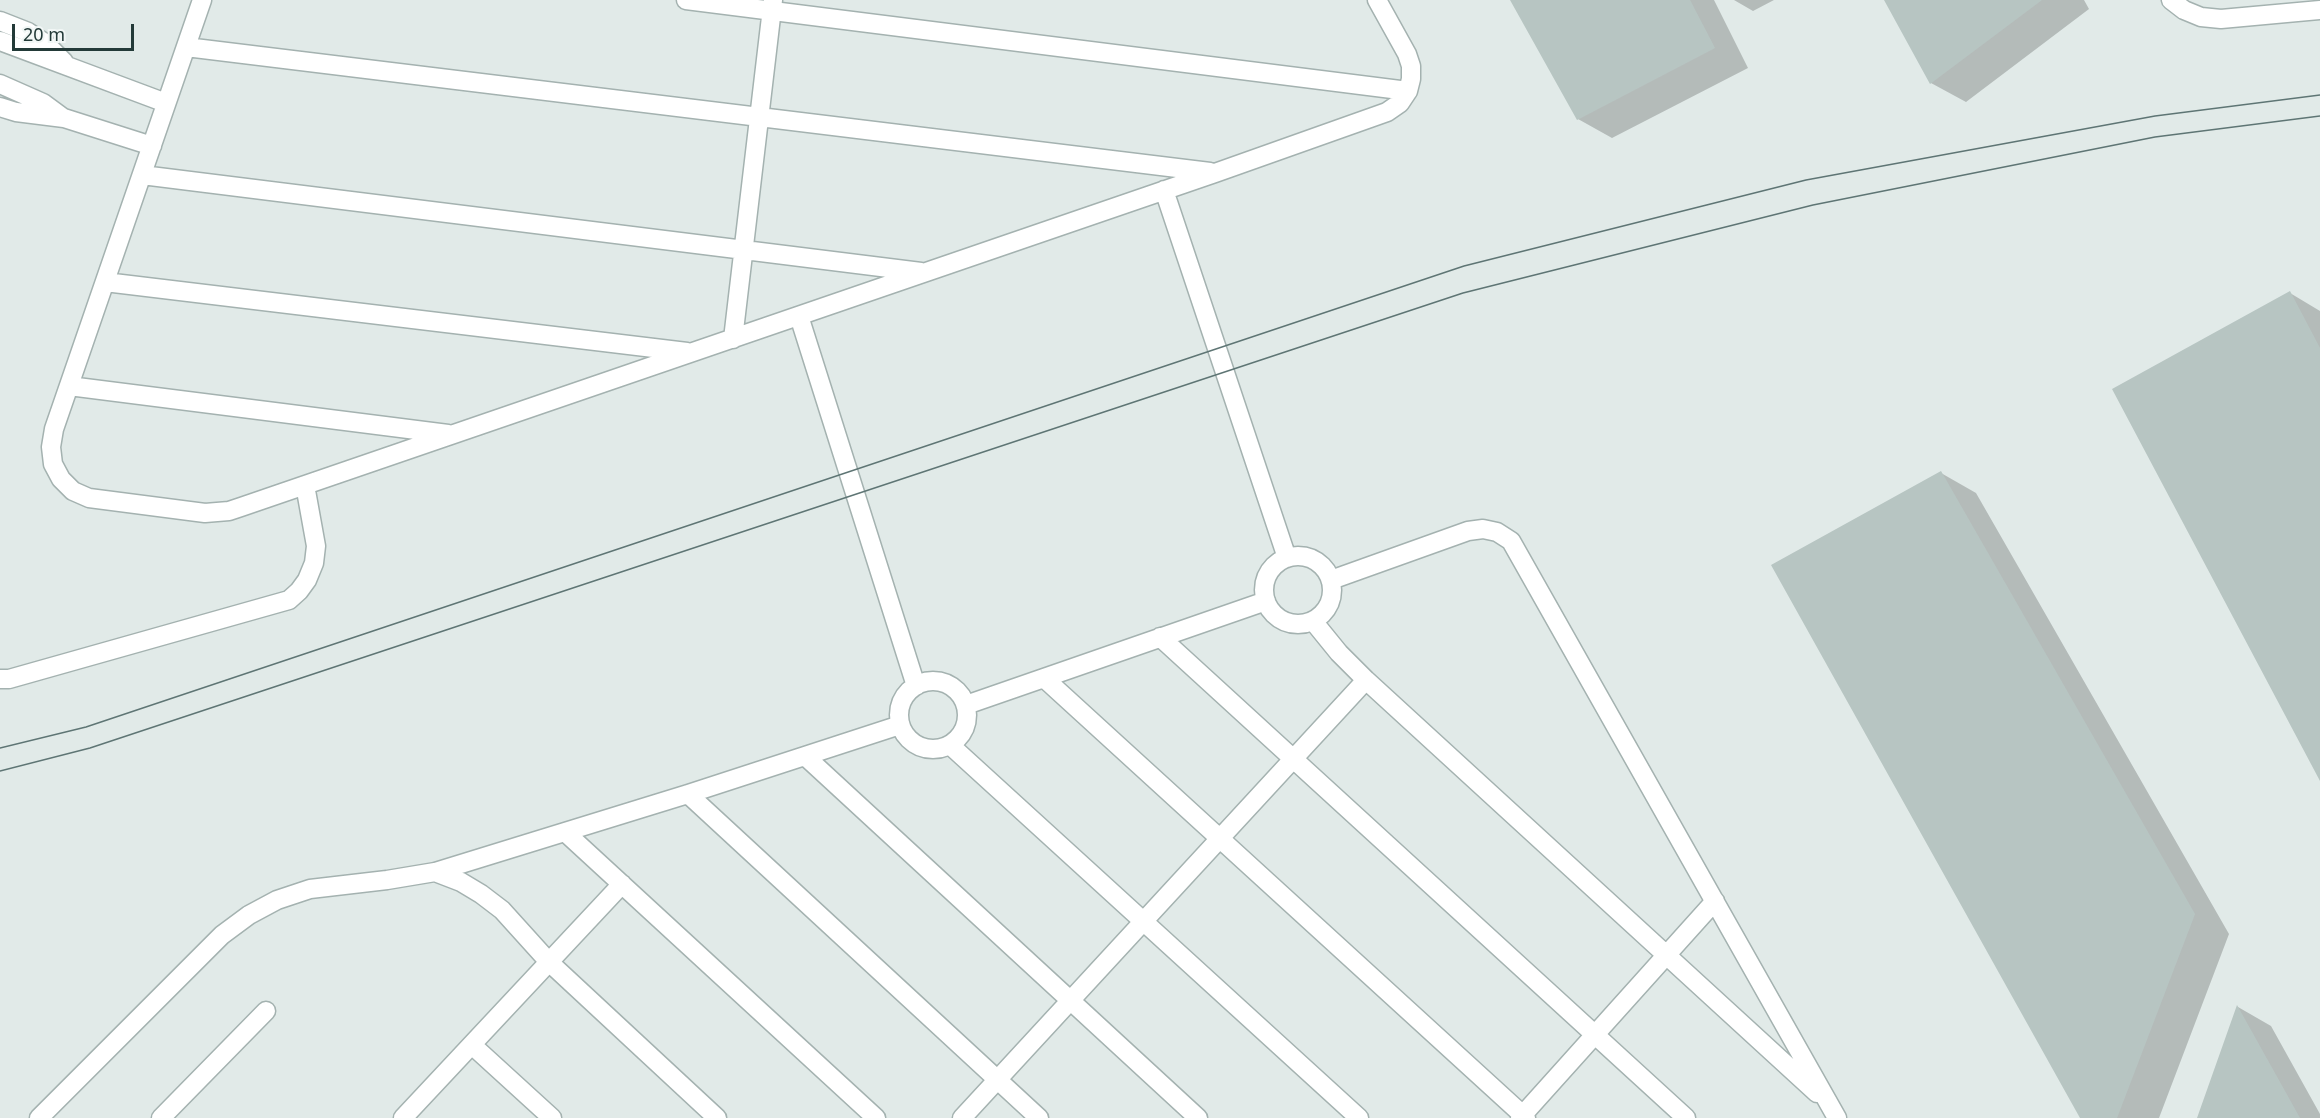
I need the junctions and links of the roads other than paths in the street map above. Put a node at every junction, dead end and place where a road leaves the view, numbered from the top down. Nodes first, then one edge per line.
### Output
1 (202, 0) edge
2 (686, 0) edge
3 (1377, 0) edge
4 (2171, 0) edge
5 (773, 5) edge
6 (2320, 10) edge
7 (0, 21) edge
8 (0, 41) edge
9 (186, 47) junction
10 (67, 66) junction
11 (0, 84) edge
12 (1408, 91) junction
13 (166, 103) junction
14 (0, 107) edge
15 (760, 117) junction
16 (64, 118) junction
17 (152, 146) junction
18 (1215, 173) junction
19 (142, 175) junction
20 (1164, 190) junction
21 (744, 250) junction
22 (926, 272) junction
23 (105, 282) junction
24 (799, 316) junction
25 (733, 339) junction
26 (691, 353) junction
27 (69, 386) junction
28 (453, 434) junction
29 (305, 485) junction
30 (1287, 558) junction
31 (1331, 580) junction
32 (1266, 601) junction
33 (1313, 621) junction
34 (1160, 637) junction
35 (1044, 678) junction
36 (0, 679) edge
37 (1366, 680) junction
38 (916, 686) junction
39 (966, 705) junction
40 (900, 725) junction
41 (950, 745) junction
42 (805, 756) junction
43 (1294, 760) junction
44 (688, 795) junction
45 (565, 832) junction
46 (1221, 839) junction
47 (435, 872) junction
48 (622, 884) junction
49 (1715, 901) junction
50 (1144, 922) junction
51 (1666, 956) junction
52 (549, 962) junction
53 (1071, 1001) junction
54 (266, 1011) dead end
55 (1595, 1035) junction
56 (472, 1045) junction
57 (997, 1080) junction
58 (1834, 1112) edge
59 (1523, 1117) edge
60 (39, 1118) edge
61 (161, 1118) edge
62 (403, 1118) edge
63 (552, 1118) edge
64 (717, 1118) edge
65 (876, 1118) edge
66 (962, 1118) edge
67 (1039, 1118) edge
68 (1198, 1118) edge
69 (1359, 1118) edge
70 (1686, 1118) edge

1 - 9 lane
2 - 5 lane
3 - 12 lane
4 - 6 lane
5 - 12 lane
5 - 15 lane
7 - 10 lane
8 - 10 lane
9 - 13 lane
9 - 15 lane
10 - 13 lane
11 - 16 lane
12 - 18 lane
13 - 17 lane
14 - 16 lane
15 - 18 lane
15 - 21 lane
16 - 17 lane
17 - 19 lane
18 - 20 lane
19 - 21 lane
19 - 23 lane
20 - 22 lane
20 - 30 lane
21 - 22 lane
21 - 25 lane
22 - 24 lane
23 - 26 lane
23 - 27 lane
24 - 25 lane
24 - 38 lane
25 - 26 lane
26 - 28 lane
27 - 28 lane
27 - 29 lane
28 - 29 lane
29 - 36 lane
30 - 31 lane
30 - 32 lane
31 - 33 lane
31 - 49 lane
32 - 33 lane
32 - 34 lane
33 - 37 lane
34 - 35 lane
34 - 43 lane
35 - 39 lane
35 - 46 lane
37 - 43 lane
37 - 51 lane
38 - 39 lane
38 - 40 lane
39 - 41 lane
40 - 41 lane
40 - 42 lane
41 - 50 lane
42 - 44 lane
42 - 53 lane
43 - 46 lane
43 - 55 lane
44 - 45 lane
44 - 57 lane
45 - 47 lane
45 - 48 lane
46 - 50 lane
46 - 59 lane
47 - 52 lane
47 - 60 lane
48 - 52 lane
48 - 65 lane
49 - 51 lane
49 - 58 lane
50 - 53 lane
50 - 69 lane
51 - 55 lane
51 - 58 lane
52 - 56 lane
52 - 64 lane
53 - 57 lane
53 - 68 lane
54 - 61 lane
55 - 59 lane
55 - 70 lane
56 - 62 lane
56 - 63 lane
57 - 66 lane
57 - 67 lane

